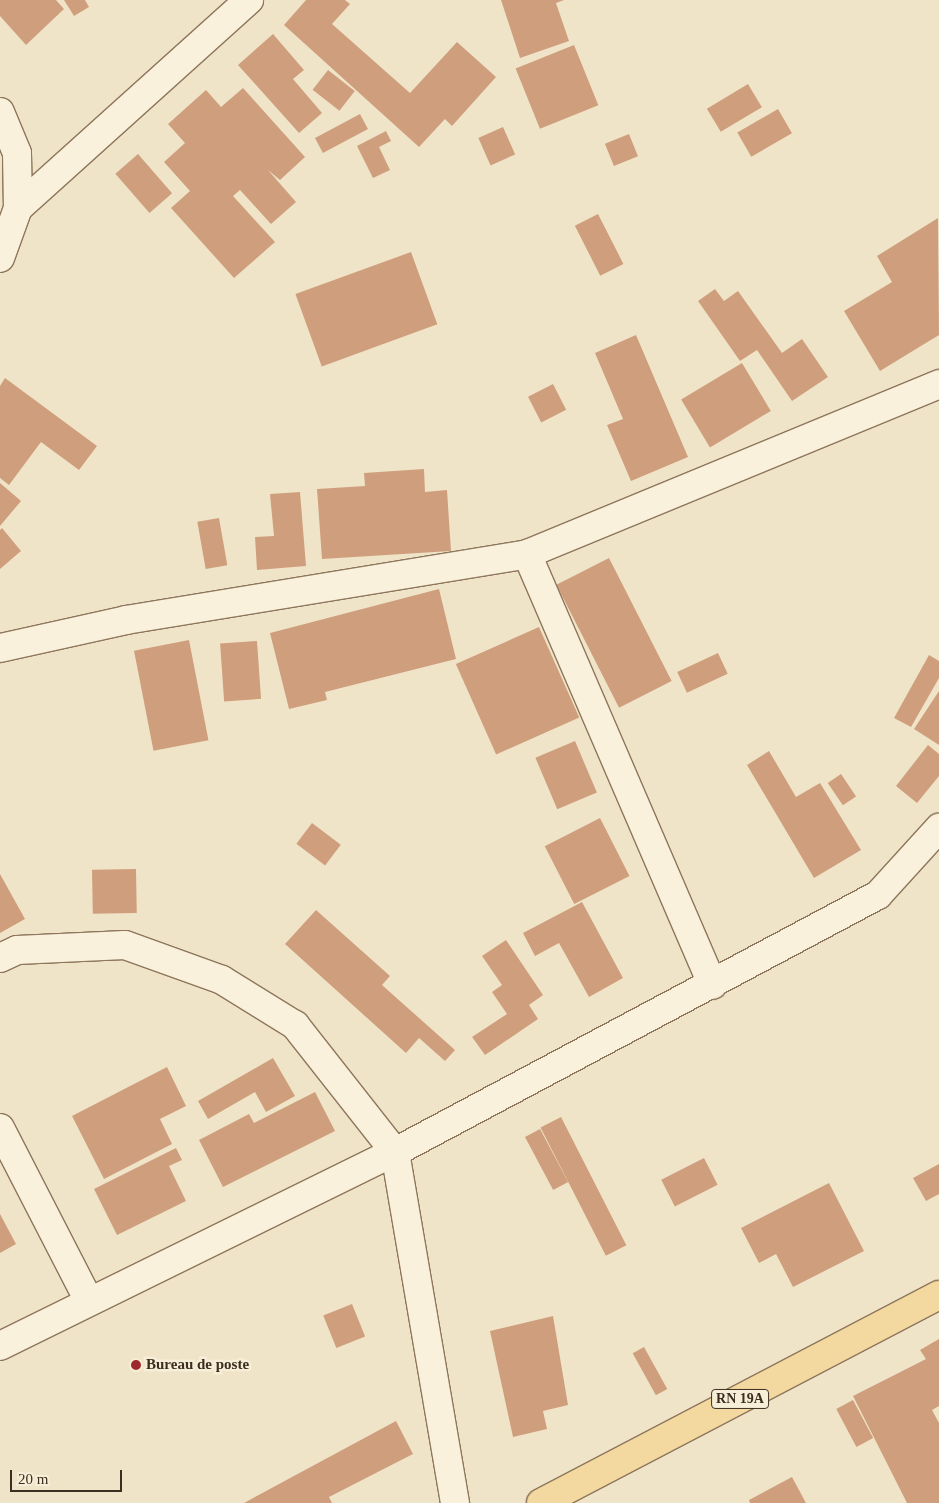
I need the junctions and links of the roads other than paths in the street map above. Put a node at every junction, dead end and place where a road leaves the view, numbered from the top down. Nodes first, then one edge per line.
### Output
1 (249, 0) edge
2 (0, 112) edge
3 (18, 208) junction
4 (0, 258) edge
5 (939, 384) edge
6 (527, 554) junction
7 (0, 648) edge
8 (939, 828) edge
9 (0, 958) edge
10 (714, 985) junction
11 (0, 1128) edge
12 (394, 1152) junction
13 (939, 1295) edge
14 (89, 1301) junction
15 (0, 1346) edge
16 (455, 1503) edge
17 (540, 1503) edge

1 - 3 street
2 - 3 street
3 - 4 street
5 - 6 street
6 - 7 street
6 - 10 street
8 - 10 street
9 - 12 street
10 - 12 street
11 - 14 street
12 - 14 street
12 - 16 street
13 - 17 main road, RN 19A
14 - 15 street

